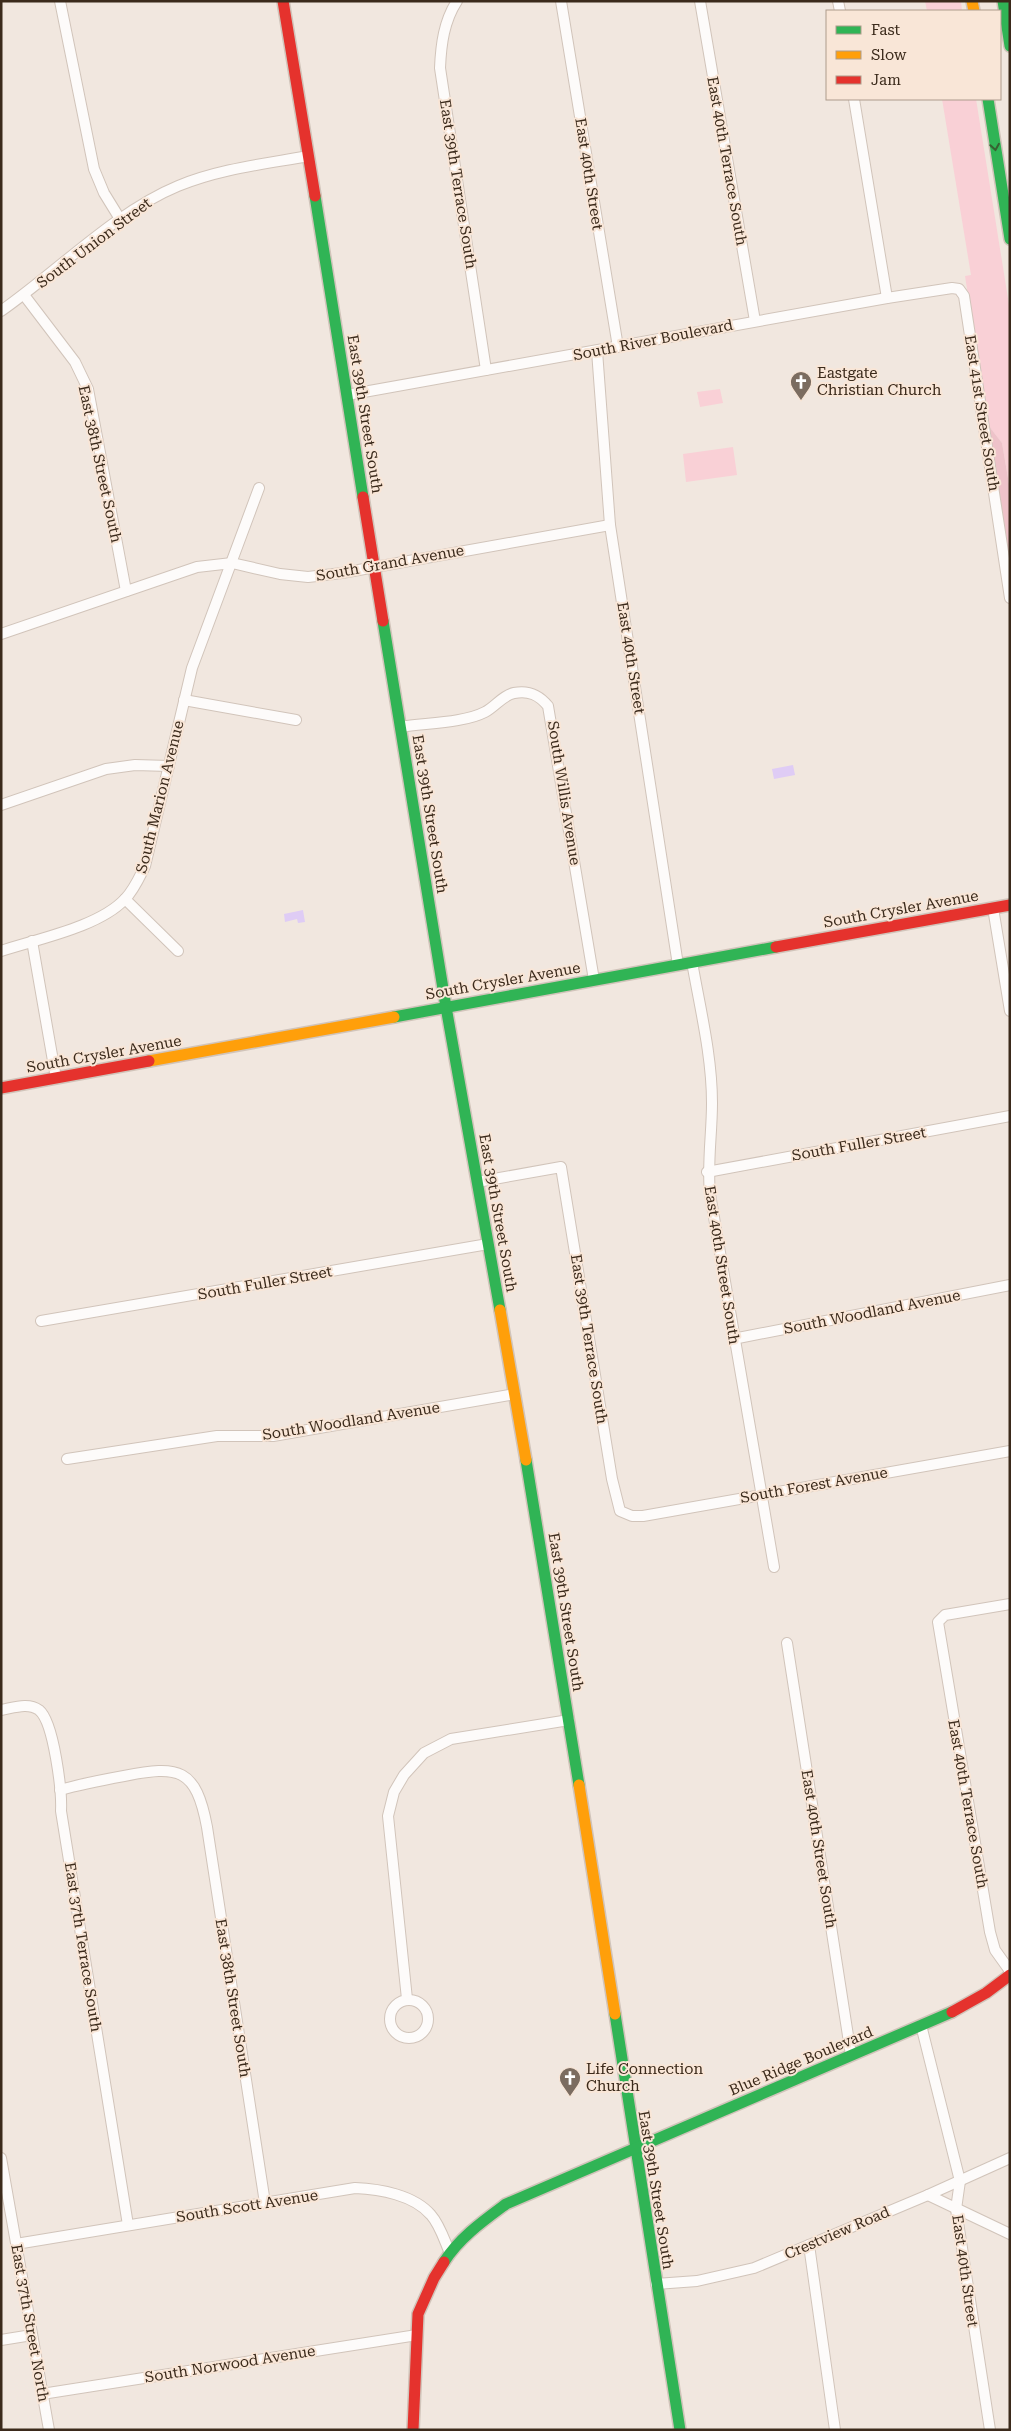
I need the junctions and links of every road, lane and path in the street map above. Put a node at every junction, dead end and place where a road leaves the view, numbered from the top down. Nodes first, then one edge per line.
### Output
1 (60, 1) edge
2 (283, 1) edge
3 (457, 1) edge
4 (561, 1) edge
5 (700, 1) edge
6 (1003, 1) edge
7 (1010, 46) edge
8 (854, 100) edge
9 (988, 100) edge
10 (308, 156) junction
11 (120, 219) junction
12 (1010, 239) edge
13 (959, 289) joint
14 (24, 296) junction
15 (887, 298) junction
16 (1, 311) edge
17 (754, 321) junction
18 (618, 346) junction
19 (597, 351) junction
20 (486, 370) junction
21 (347, 395) junction
22 (259, 488) dead end
23 (610, 525) junction
24 (232, 563) junction
25 (375, 566) junction
26 (126, 591) junction
27 (1010, 598) edge
28 (1, 634) edge
29 (184, 700) junction
30 (296, 720) dead end
31 (401, 727) junction
32 (169, 766) junction
33 (1, 805) edge
34 (125, 899) junction
35 (1010, 905) edge
36 (993, 908) junction
37 (32, 940) junction
38 (178, 950) dead end
39 (1, 952) edge
40 (692, 962) junction
41 (678, 964) junction
42 (594, 980) junction
43 (446, 1007) junction
44 (1010, 1011) edge
45 (56, 1078) junction
46 (1, 1088) edge
47 (1010, 1116) edge
48 (708, 1172) junction
49 (477, 1182) junction
50 (488, 1244) junction
51 (1010, 1285) edge
52 (41, 1321) dead end
53 (733, 1339) junction
54 (514, 1394) junction
55 (1010, 1451) edge
56 (67, 1459) dead end
57 (761, 1495) junction
58 (620, 1511) joint
59 (774, 1568) dead end
60 (1010, 1604) edge
61 (787, 1643) dead end
62 (1, 1710) edge
63 (568, 1720) junction
64 (60, 1790) junction
65 (1010, 1971) edge
66 (1010, 1975) edge
67 (407, 1999) dead end
68 (922, 2025) junction
69 (851, 2055) junction
70 (634, 2149) junction
71 (1, 2158) edge
72 (1010, 2158) edge
73 (960, 2181) junction
74 (928, 2195) junction
75 (265, 2203) junction
76 (956, 2209) junction
77 (128, 2225) junction
78 (1010, 2234) edge
79 (16, 2244) junction
80 (809, 2245) junction
81 (450, 2254) junction
82 (656, 2284) junction
83 (32, 2335) junction
84 (417, 2335) junction
85 (1, 2340) edge
86 (42, 2394) junction
87 (49, 2430) edge
88 (413, 2430) edge
89 (680, 2430) edge
90 (835, 2430) edge
91 (990, 2430) edge

1 - 11 street
2 - 10 main road, East 39th Street South
3 - 20 street, East 39th Terrace South
4 - 18 street, East 40th Street
5 - 17 street, East 40th Terrace South
6 - 7 main road
8 - 15 street
9 -> 12 main road
10 - 11 street, South Union Street
10 - 21 main road, East 39th Street South
11 - 14 street, South Union Street
13 - 15 street, South River Boulevard
13 - 27 street, East 41st Street South
14 - 16 street, South Union Street
14 - 26 street, East 38th Street South
15 - 17 street, South River Boulevard
17 - 18 street, South River Boulevard
18 - 19 street, South River Boulevard
19 - 20 street, South River Boulevard
19 - 23 street, East 40th Street
20 - 21 street, South River Boulevard
21 - 25 main road, East 39th Street South
22 - 24 street, South Marion Avenue
23 - 25 street, South Grand Avenue
23 - 41 street, East 40th Street
24 - 25 street, South Grand Avenue
24 - 26 street, South Grand Avenue
24 - 29 street, South Marion Avenue
25 - 31 main road, East 39th Street South
26 - 28 street, South Grand Avenue
29 - 30 street
29 - 32 street, South Marion Avenue
31 - 42 street, South Willis Avenue
31 - 43 main road, East 39th Street South
32 - 33 street
32 - 34 street, South Marion Avenue
34 - 37 street, South Marion Avenue
34 - 38 street
35 - 36 main road, South Crysler Avenue
36 - 40 main road, South Crysler Avenue
36 - 44 street
37 - 39 street, South Marion Avenue
37 - 45 street
40 - 41 main road, South Crysler Avenue
40 - 48 street, East 40th Street South
41 - 42 main road, South Crysler Avenue
42 - 43 main road, South Crysler Avenue
43 - 45 main road, South Crysler Avenue
43 - 49 main road, East 39th Street South
45 - 46 main road, South Crysler Avenue
47 - 48 street, South Fuller Street
48 - 53 street, East 40th Street South
49 - 50 main road, East 39th Street South
49 - 58 street, East 39th Terrace South
50 - 52 street, South Fuller Street
50 - 54 main road, East 39th Street South
51 - 53 street, South Woodland Avenue
53 - 57 street, East 40th Street South
54 - 56 street, South Woodland Avenue
54 - 63 main road, East 39th Street South
55 - 57 street, South Forest Avenue
57 - 58 street, South Forest Avenue
57 - 59 street, East 40th Street South
60 - 65 street, East 40th Terrace South
61 - 69 street, East 40th Street South
62 - 64 street, East 37th Terrace South
63 - 67 street
63 - 70 main road, East 39th Street South
64 - 75 street, East 38th Street South
64 - 77 street, East 37th Terrace South
66 - 68 main road, Blue Ridge Boulevard
68 - 69 main road, Blue Ridge Boulevard
68 - 73 street, East 40th Street
69 - 70 main road, Blue Ridge Boulevard
70 - 81 main road, Blue Ridge Boulevard
70 - 82 main road, East 39th Street South
71 - 79 street, East 37th Street North
72 - 73 street, Crestview Road
73 - 74 street, Crestview Road
73 - 76 street, East 40th Street
74 - 76 street
74 - 80 street, Crestview Road
75 - 77 street, South Scott Avenue
75 - 81 street, South Scott Avenue
76 - 78 street
76 - 91 street, East 40th Street
77 - 79 street, South Scott Avenue
79 - 83 street, East 37th Street North
80 - 82 street, Crestview Road
80 - 90 street
81 - 84 main road, Blue Ridge Boulevard
82 - 89 main road, East 39th Street South
83 - 85 street
83 - 86 street, East 37th Street North
84 - 86 street, South Norwood Avenue
84 - 88 main road, Blue Ridge Boulevard
86 - 87 street, East 37th Street North

